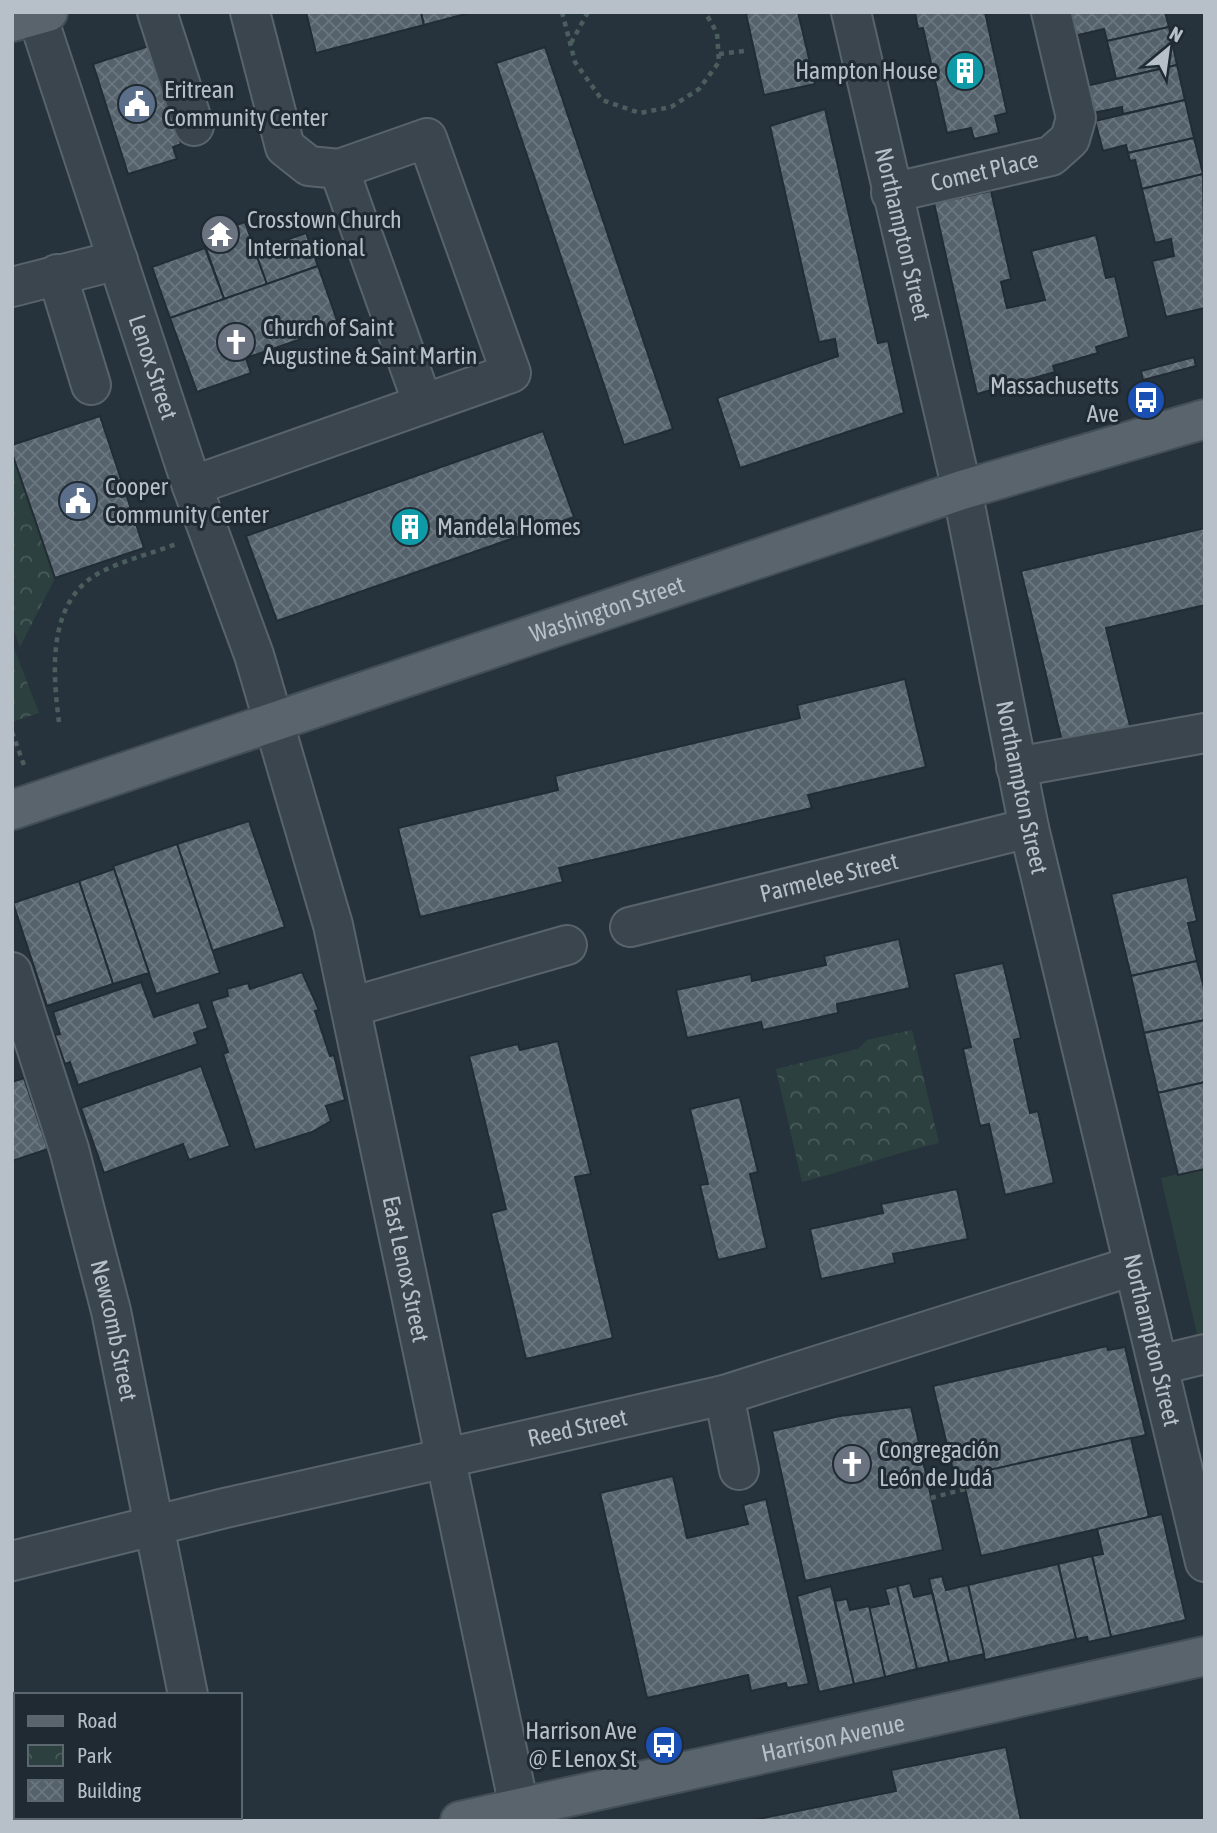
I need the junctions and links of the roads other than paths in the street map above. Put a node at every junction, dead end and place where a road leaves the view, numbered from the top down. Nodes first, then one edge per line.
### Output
1 (157, 12) edge
2 (250, 12) edge
3 (851, 12) edge
4 (1051, 12) edge
5 (33, 15) edge
6 (194, 126) dead end
7 (339, 169) junction
8 (891, 193) junction
9 (118, 260) junction
10 (57, 274) junction
11 (12, 287) edge
12 (91, 385) dead end
13 (423, 404) junction
14 (1205, 419) edge
15 (192, 486) junction
16 (962, 490) junction
17 (273, 723) junction
18 (1205, 733) edge
19 (1016, 767) junction
20 (12, 810) edge
21 (1029, 828) junction
22 (630, 927) dead end
23 (567, 945) dead end
24 (12, 972) edge
25 (351, 1007) junction
26 (1133, 1266) junction
27 (1205, 1354) edge
28 (1159, 1365) junction
29 (724, 1395) junction
30 (447, 1460) junction
31 (739, 1470) dead end
32 (155, 1527) junction
33 (12, 1561) edge
34 (1205, 1562) edge
35 (1205, 1656) edge
36 (188, 1693) edge
37 (520, 1814) edge
38 (460, 1821) edge

1 - 6 street
2 - 7 street
3 - 8 street, Northampton Street
4 - 8 street, Comet Place
5 - 9 street, Lenox Street
7 - 13 street
7 - 13 street
8 - 16 street, Northampton Street
9 - 10 street
9 - 15 street, Lenox Street
10 - 11 street
10 - 12 street
13 - 15 street
14 - 16 main road, Washington Street
15 - 17 street, Lenox Street
16 - 17 main road, Washington Street
16 - 19 street, Northampton Street
17 - 20 main road, Washington Street
17 - 25 street, East Lenox Street
18 - 19 street
19 - 21 street, Northampton Street
21 - 22 street, Parmelee Street
21 - 26 street, Northampton Street
23 - 25 street
24 - 32 street, Newcomb Street
25 - 30 street, East Lenox Street
26 - 28 street, Northampton Street
26 - 29 street, Reed Street
27 - 28 street
28 - 34 street, Northampton Street
29 - 30 street, Reed Street
29 - 31 street
30 - 32 street, Reed Street
30 - 37 street, East Lenox Street
32 - 33 street, Reed Street
32 - 36 street, Newcomb Street
35 - 37 main road, Harrison Avenue
37 - 38 main road, Harrison Avenue

